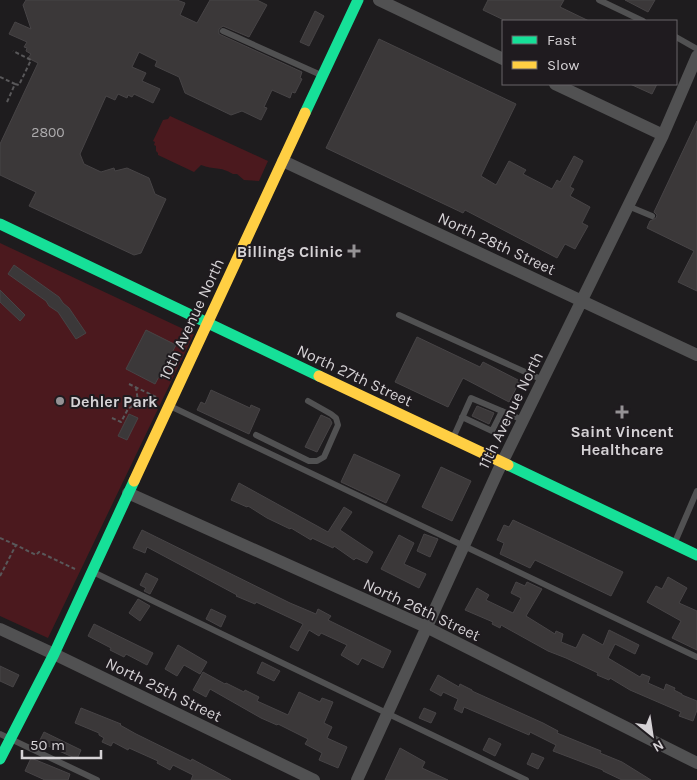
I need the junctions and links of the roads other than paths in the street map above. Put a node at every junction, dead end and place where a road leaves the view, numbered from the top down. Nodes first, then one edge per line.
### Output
1 (358, 0) edge
2 (379, 0) edge
3 (599, 0) edge
4 (641, 20) edge
5 (223, 31) dead end
6 (677, 38) edge
7 (697, 49) edge
8 (697, 56) edge
9 (502, 59) edge
10 (322, 76) junction
11 (557, 85) edge
12 (663, 135) junction
13 (283, 161) junction
14 (628, 206) junction
15 (652, 216) dead end
16 (0, 224) edge
17 (582, 300) junction
18 (399, 315) dead end
19 (208, 324) junction
20 (697, 355) edge
21 (543, 380) junction
22 (308, 402) dead end
23 (169, 405) junction
24 (502, 411) junction
25 (462, 417) junction
26 (523, 420) junction
27 (256, 435) dead end
28 (453, 439) junction
29 (503, 462) junction
30 (697, 491) edge
31 (128, 493) junction
32 (674, 544) junction
33 (464, 546) junction
34 (697, 555) edge
35 (92, 571) junction
36 (426, 627) junction
37 (0, 629) edge
38 (54, 654) junction
39 (697, 657) edge
40 (387, 714) junction
41 (5, 737) edge
42 (0, 760) edge
43 (697, 763) edge
44 (97, 780) edge
45 (314, 780) edge
46 (357, 780) edge
47 (526, 780) edge

1 - 10 street, 10th Avenue North
2 - 9 street
3 - 4 lane
5 - 10 lane
6 - 7 lane
8 - 12 street, 11th Avenue North
10 - 13 street, 10th Avenue North
11 - 12 street
12 - 14 street, 11th Avenue North
13 - 17 street, North 28th Street
13 - 19 street, 10th Avenue North
14 - 15 lane
14 - 17 street, 11th Avenue North
16 - 19 street, North 27th Street
17 - 20 street, North 28th Street
17 - 21 street, 11th Avenue North
18 - 21 lane
19 - 23 street, 10th Avenue North
19 - 28 street, North 27th Street
21 - 26 street, 11th Avenue North
22 - 27 lane
23 - 31 street, 10th Avenue North
23 - 33 lane
24 - 25 lane
24 - 25 lane
24 - 26 lane
25 - 28 lane
26 - 29 street, 11th Avenue North
28 - 29 street, North 27th Street
29 - 32 street, North 27th Street
29 - 33 street, 11th Avenue North
30 - 32 lane
31 - 35 street, 10th Avenue North
31 - 36 street, North 26th Street
32 - 34 street, North 27th Street
33 - 36 street, 11th Avenue North
33 - 39 lane
35 - 38 street, 10th Avenue North
35 - 40 lane
36 - 40 street, 11th Avenue North
36 - 43 street, North 26th Street
37 - 38 street, North 25th Street
38 - 41 street, 10th Avenue North
38 - 45 street, North 25th Street
40 - 46 street, 11th Avenue North
40 - 47 lane
41 - 42 street, 10th Avenue North
41 - 44 lane

